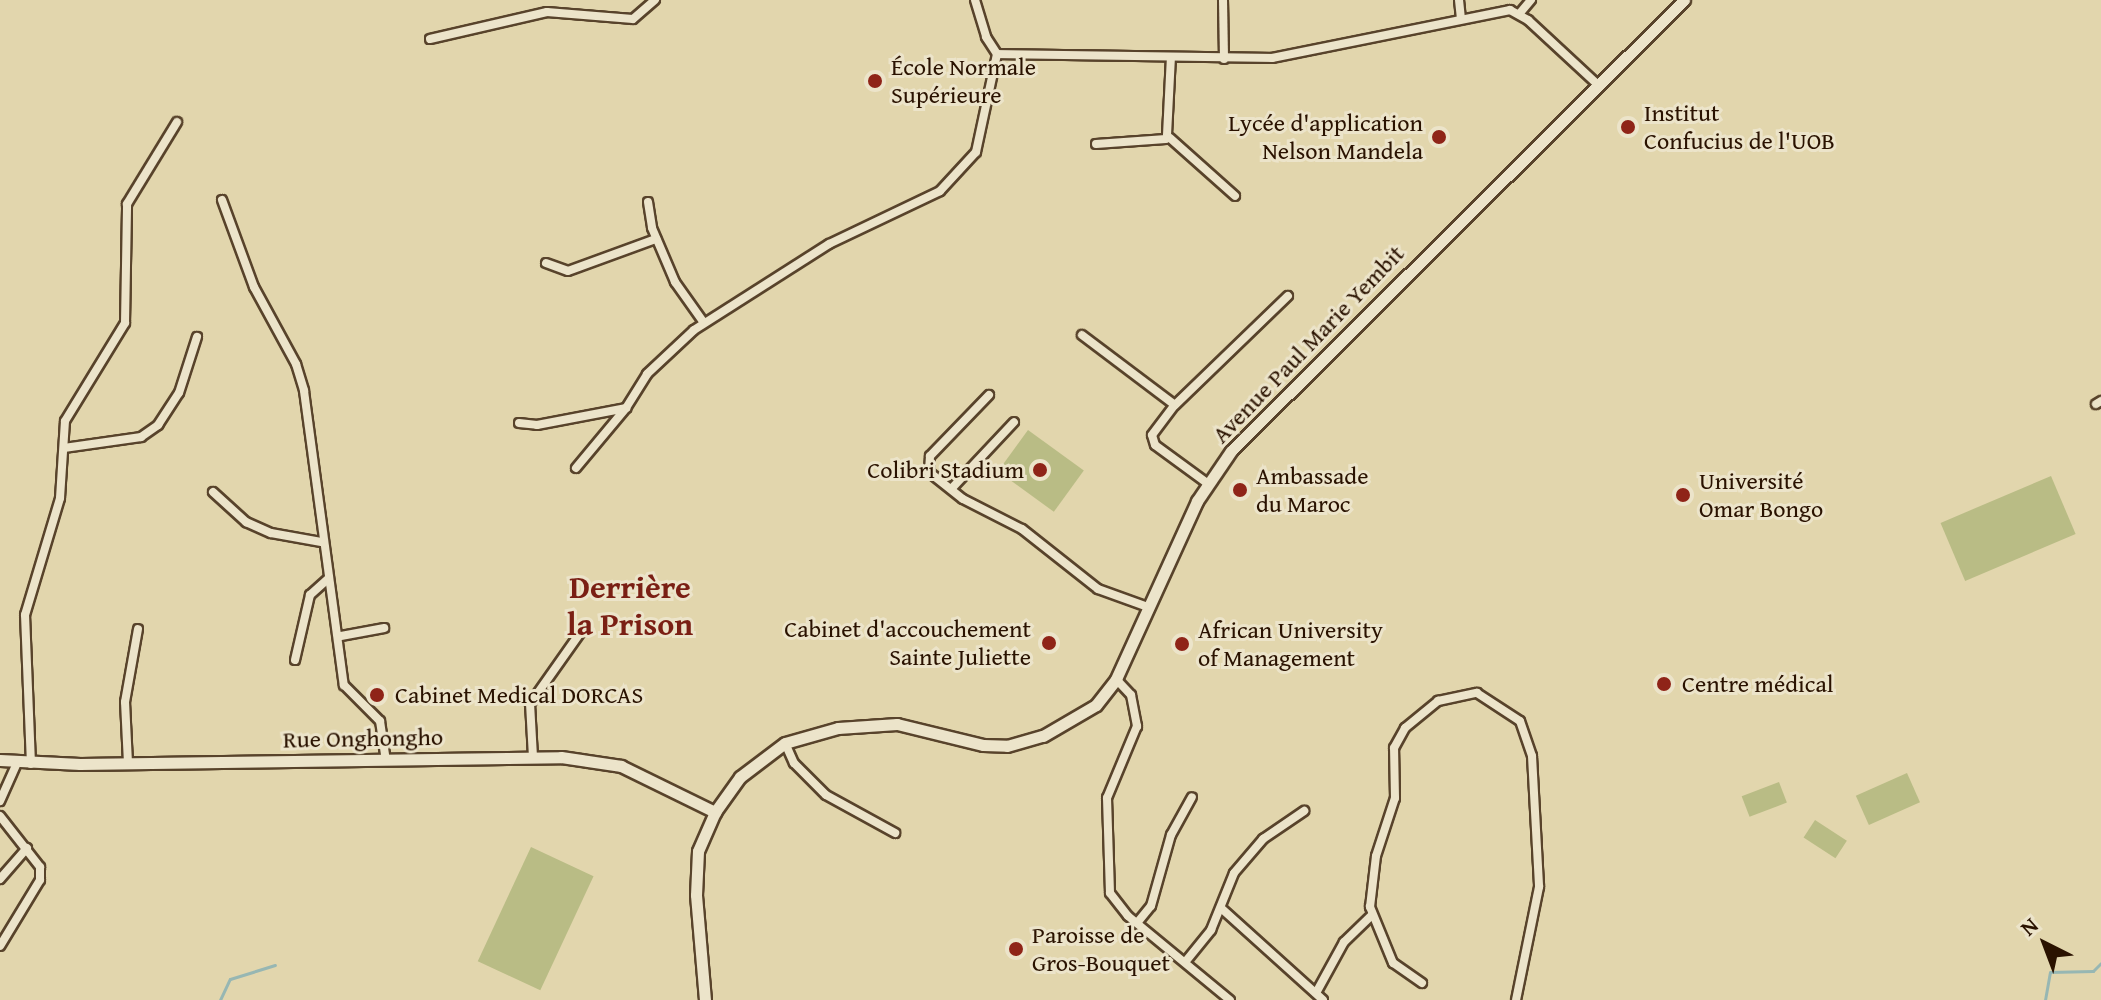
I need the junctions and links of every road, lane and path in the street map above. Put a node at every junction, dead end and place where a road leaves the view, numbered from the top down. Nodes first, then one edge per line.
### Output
1 (655, 0) edge
2 (975, 0) edge
3 (1223, 0) edge
4 (1459, 0) edge
5 (1531, 0) edge
6 (1684, 0) edge
7 (1520, 13) junction
8 (1461, 19) junction
9 (430, 39) dead end
10 (997, 54) junction
11 (1171, 57) junction
12 (1224, 59) junction
13 (1597, 84) junction
14 (177, 122) dead end
15 (1168, 137) junction
16 (1096, 144) dead end
17 (1235, 196) dead end
18 (222, 200) dead end
19 (648, 202) dead end
20 (656, 239) junction
21 (546, 263) dead end
22 (1288, 296) dead end
23 (704, 323) junction
24 (1082, 335) dead end
25 (197, 337) dead end
26 (989, 395) dead end
27 (1175, 405) junction
28 (626, 408) junction
29 (1014, 422) dead end
30 (519, 423) dead end
31 (64, 448) junction
32 (576, 468) dead end
33 (1207, 483) junction
34 (953, 487) junction
35 (213, 492) dead end
36 (321, 542) junction
37 (328, 579) junction
38 (1148, 607) junction
39 (585, 626) dead end
40 (384, 628) dead end
41 (138, 629) dead end
42 (341, 636) junction
43 (295, 660) dead end
44 (1116, 679) junction
45 (785, 743) junction
46 (533, 757) junction
47 (0, 760) edge
48 (386, 761) junction
49 (17, 763) junction
50 (128, 763) junction
51 (31, 764) junction
52 (1192, 797) dead end
53 (0, 801) edge
54 (1304, 811) dead end
55 (715, 812) junction
56 (0, 816) edge
57 (895, 833) dead end
58 (27, 848) junction
59 (0, 879) edge
60 (1221, 908) junction
61 (1372, 915) junction
62 (1137, 923) junction
63 (0, 946) edge
64 (1186, 961) junction
65 (1422, 983) dead end
66 (1316, 993) junction
67 (705, 1000) edge
68 (1230, 1000) edge
69 (1323, 1000) edge
70 (1516, 1000) edge

1 - 9 street
2 - 10 street
3 - 12 street
4 - 8 street
5 - 7 street
6 - 13 main road, Avenue Paul Marie Yembit
7 - 8 street
7 - 13 street
8 - 12 street
10 - 11 street
10 - 23 street
11 - 12 street
11 - 15 street
13 - 33 main road, Avenue Paul Marie Yembit
14 - 31 street
15 - 16 street
15 - 17 street
18 - 36 street
19 - 20 street
20 - 21 street
20 - 23 street
22 - 27 street
23 - 28 street
24 - 27 street
25 - 31 street
26 - 34 street
27 - 33 street
28 - 30 street
28 - 32 street
29 - 34 street
31 - 51 street
33 - 38 main road, Avenue Paul Marie Yembit
34 - 38 street
35 - 36 street
36 - 37 street
37 - 42 street
37 - 43 street
38 - 44 main road, Avenue Paul Marie Yembit
39 - 46 street
40 - 42 street
41 - 50 street
42 - 48 street
44 - 45 main road, Avenue Paul Marie Yembit
44 - 62 street
45 - 55 main road, Avenue Paul Marie Yembit
45 - 57 street
46 - 48 main road, Rue Onghongho
46 - 55 main road, Rue Onghongho
47 - 49 main road, Rue Onghongho
48 - 50 main road, Rue Onghongho
49 - 51 main road, Rue Onghongho
49 - 53 street
50 - 51 main road, Rue Onghongho
52 - 62 street
54 - 60 street
55 - 67 main road, Avenue Paul Marie Yembit
56 - 58 street
58 - 59 street
58 - 63 street
60 - 64 street
60 - 66 street
61 - 65 street
61 - 66 street
61 - 70 street
62 - 64 street
64 - 68 street
66 - 69 street

